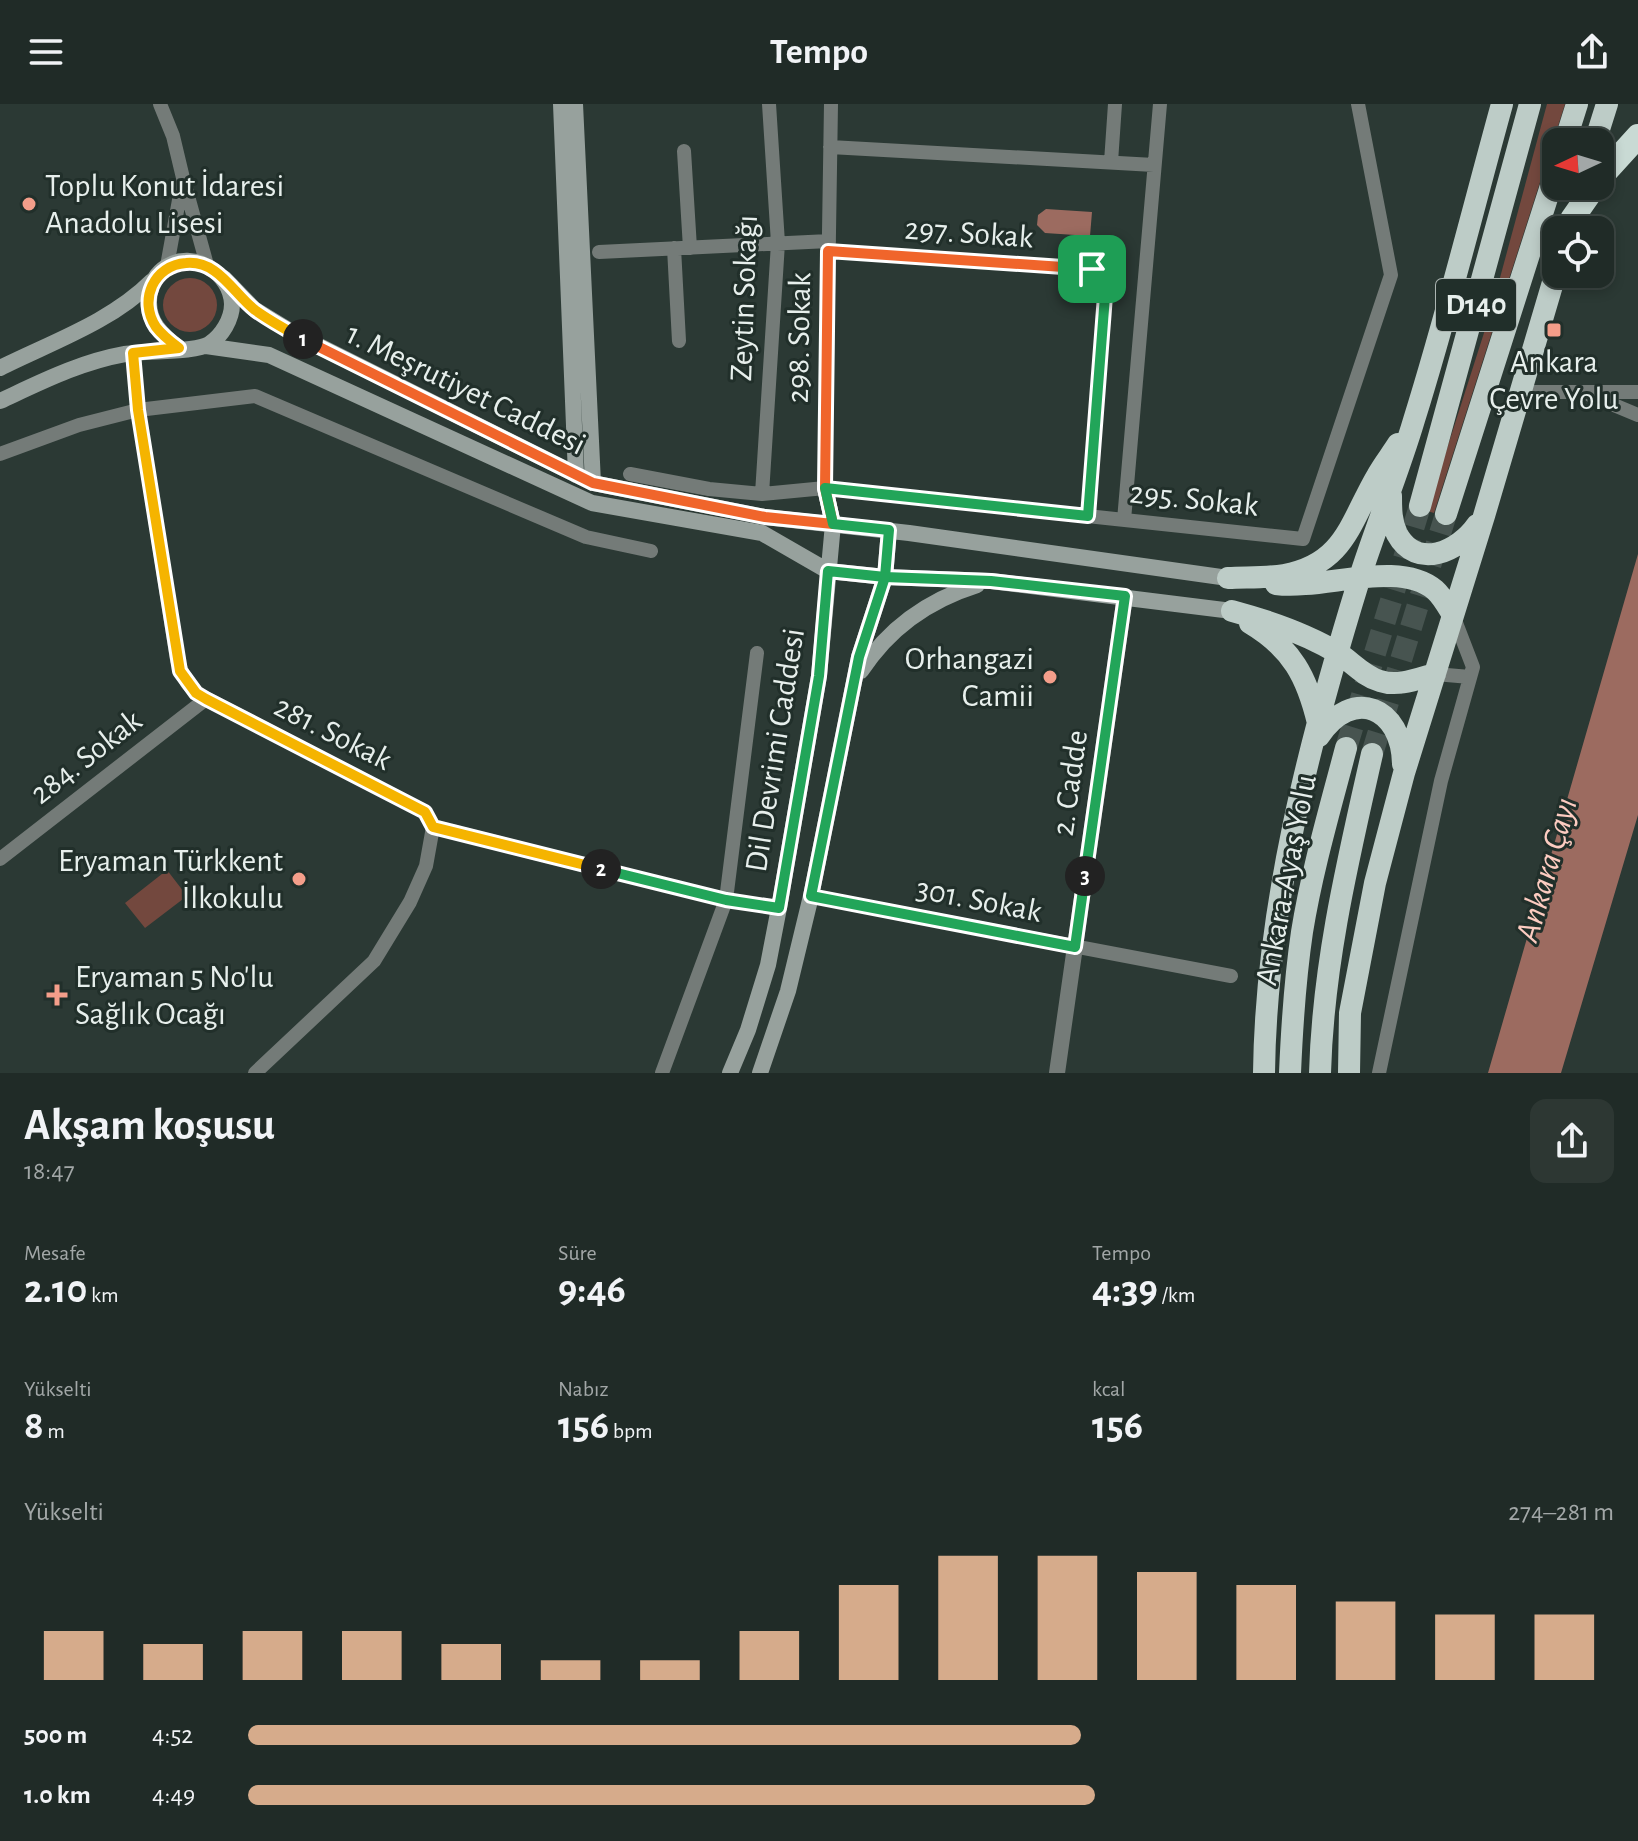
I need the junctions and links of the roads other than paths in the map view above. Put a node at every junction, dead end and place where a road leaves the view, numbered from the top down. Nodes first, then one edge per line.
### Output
1 (160, 104) edge
2 (561, 104) edge
3 (575, 104) edge
4 (769, 104) edge
5 (831, 104) edge
6 (1115, 104) edge
7 (1160, 104) edge
8 (1358, 104) edge
9 (1502, 104) edge
10 (1530, 104) edge
11 (1577, 104) edge
12 (1607, 104) edge
13 (1569, 128) edge
14 (1599, 128) edge
15 (1638, 136) edge
16 (830, 147) junction
17 (684, 151) dead end
18 (1111, 162) junction
19 (1614, 163) edge
20 (1154, 165) junction
21 (183, 178) junction
22 (1546, 200) edge
23 (778, 243) junction
24 (829, 246) junction
25 (674, 248) junction
26 (690, 248) junction
27 (599, 252) dead end
28 (207, 265) junction
29 (162, 271) junction
30 (224, 278) junction
31 (1551, 288) edge
32 (679, 341) dead end
33 (206, 346) junction
34 (179, 348) junction
35 (133, 353) junction
36 (0, 368) edge
37 (1520, 392) junction
38 (1582, 392) junction
39 (1638, 392) edge
40 (0, 401) edge
41 (138, 410) junction
42 (1638, 415) edge
43 (1414, 420) junction
44 (0, 454) edge
45 (630, 474) dead end
46 (576, 475) junction
47 (593, 483) junction
48 (1391, 487) junction
49 (825, 488) junction
50 (762, 494) junction
51 (1420, 506) tunnel mouth
52 (1446, 514) tunnel mouth
53 (1088, 516) junction
54 (1484, 516) junction
55 (1124, 520) junction
56 (833, 524) junction
57 (889, 530) junction
58 (651, 551) dead end
59 (828, 571) junction
60 (885, 577) junction
61 (1228, 578) junction
62 (1359, 579) junction
63 (991, 581) junction
64 (1125, 596) junction
65 (1232, 611) junction
66 (1453, 615) junction
67 (757, 653) dead end
68 (1338, 654) junction
69 (1435, 674) junction
70 (1470, 677) junction
71 (854, 683) junction
72 (206, 699) junction
73 (1316, 735) junction
74 (1346, 748) tunnel mouth
75 (1372, 754) tunnel mouth
76 (1404, 773) junction
77 (433, 827) junction
78 (0, 859) edge
79 (811, 896) junction
80 (726, 900) junction
81 (779, 908) junction
82 (1075, 947) junction
83 (1231, 976) dead end
84 (255, 1073) edge
85 (662, 1073) edge
86 (730, 1073) edge
87 (760, 1073) edge
88 (1057, 1073) edge
89 (1264, 1073) edge
90 (1290, 1073) edge
91 (1320, 1073) edge
92 (1349, 1073) edge
93 (1379, 1073) edge

1 - 21 street
2 - 46 main road
3 - 47 main road
4 - 23 street, Zeytin Sokağı
5 - 16 street, 298. Sokak
6 - 18 street
7 - 20 street
8 - 55 street, 295. Sokak
9 - 43 highway
10 - 51 highway, D140
11 - 13 highway
12 - 14 highway
15 - 19 highway
16 - 18 street
16 - 24 street, 298. Sokak
17 - 26 street
18 - 20 street
20 - 55 street
21 - 28 street
21 - 29 street
22 - 52 highway, D140
23 - 24 street, 297. Sokak
23 - 26 street, 297. Sokak
23 - 50 street, Zeytin Sokağı
24 - 49 street, 298. Sokak
24 - 53 street, 297. Sokak
25 - 26 street, 297. Sokak
25 - 27 street, 297. Sokak
25 - 32 street
28 - 29 main road
28 - 30 main road
29 - 34 main road
29 - 36 main road
30 - 33 main road
30 - 46 main road, 1. Meşrutiyet Caddesi
31 - 37 highway
33 - 34 main road
33 - 59 main road, 1. Meşrutiyet Caddesi
34 - 35 main road
35 - 40 main road
35 - 41 street, 281. Sokak
37 - 38 street
37 - 54 highway
38 - 39 street
38 - 42 street
41 - 44 street
41 - 58 street
41 - 72 street, 281. Sokak
43 - 48 highway
43 - 61 highway
45 - 50 street, 295. Sokak
46 - 47 main road, 1. Meşrutiyet Caddesi
47 - 56 main road, 1. Meşrutiyet Caddesi
48 - 54 highway
48 - 62 highway
49 - 50 street, 295. Sokak
49 - 53 street, 295. Sokak
49 - 56 street, 298. Sokak
53 - 55 street, 295. Sokak
54 - 66 highway
56 - 57 main road, 1. Meşrutiyet Caddesi
56 - 59 main road, Dil Devrimi Caddesi
57 - 60 main road, Dil Devrimi Caddesi
57 - 61 main road, 1. Meşrutiyet Caddesi
59 - 60 main road, 1. Meşrutiyet Caddesi
59 - 81 main road, Dil Devrimi Caddesi
60 - 63 main road, 1. Meşrutiyet Caddesi
60 - 71 main road, Dil Devrimi Caddesi
61 - 62 highway
62 - 66 highway
62 - 68 highway
63 - 64 main road, 1. Meşrutiyet Caddesi
63 - 71 main road
64 - 65 main road, 1. Meşrutiyet Caddesi
64 - 82 street, 2. Cadde
65 - 68 highway
65 - 73 highway
66 - 69 highway
66 - 70 street
67 - 80 street
68 - 69 highway
68 - 73 highway
69 - 70 street
69 - 76 highway
70 - 93 street
71 - 79 main road, Dil Devrimi Caddesi
72 - 77 street, 281. Sokak
72 - 78 street, 284. Sokak
73 - 76 highway
73 - 89 highway
74 - 90 highway, Ankara-Ayaş Yolu
75 - 91 highway, Ankara-Ayaş Yolu
76 - 92 highway
77 - 80 street, 281. Sokak
77 - 84 street
79 - 82 street, 301. Sokak
79 - 87 main road, Dil Devrimi Caddesi
80 - 81 street, 281. Sokak
80 - 85 street
81 - 86 main road, Dil Devrimi Caddesi
82 - 83 street, 301. Sokak
82 - 88 street, 2. Cadde

